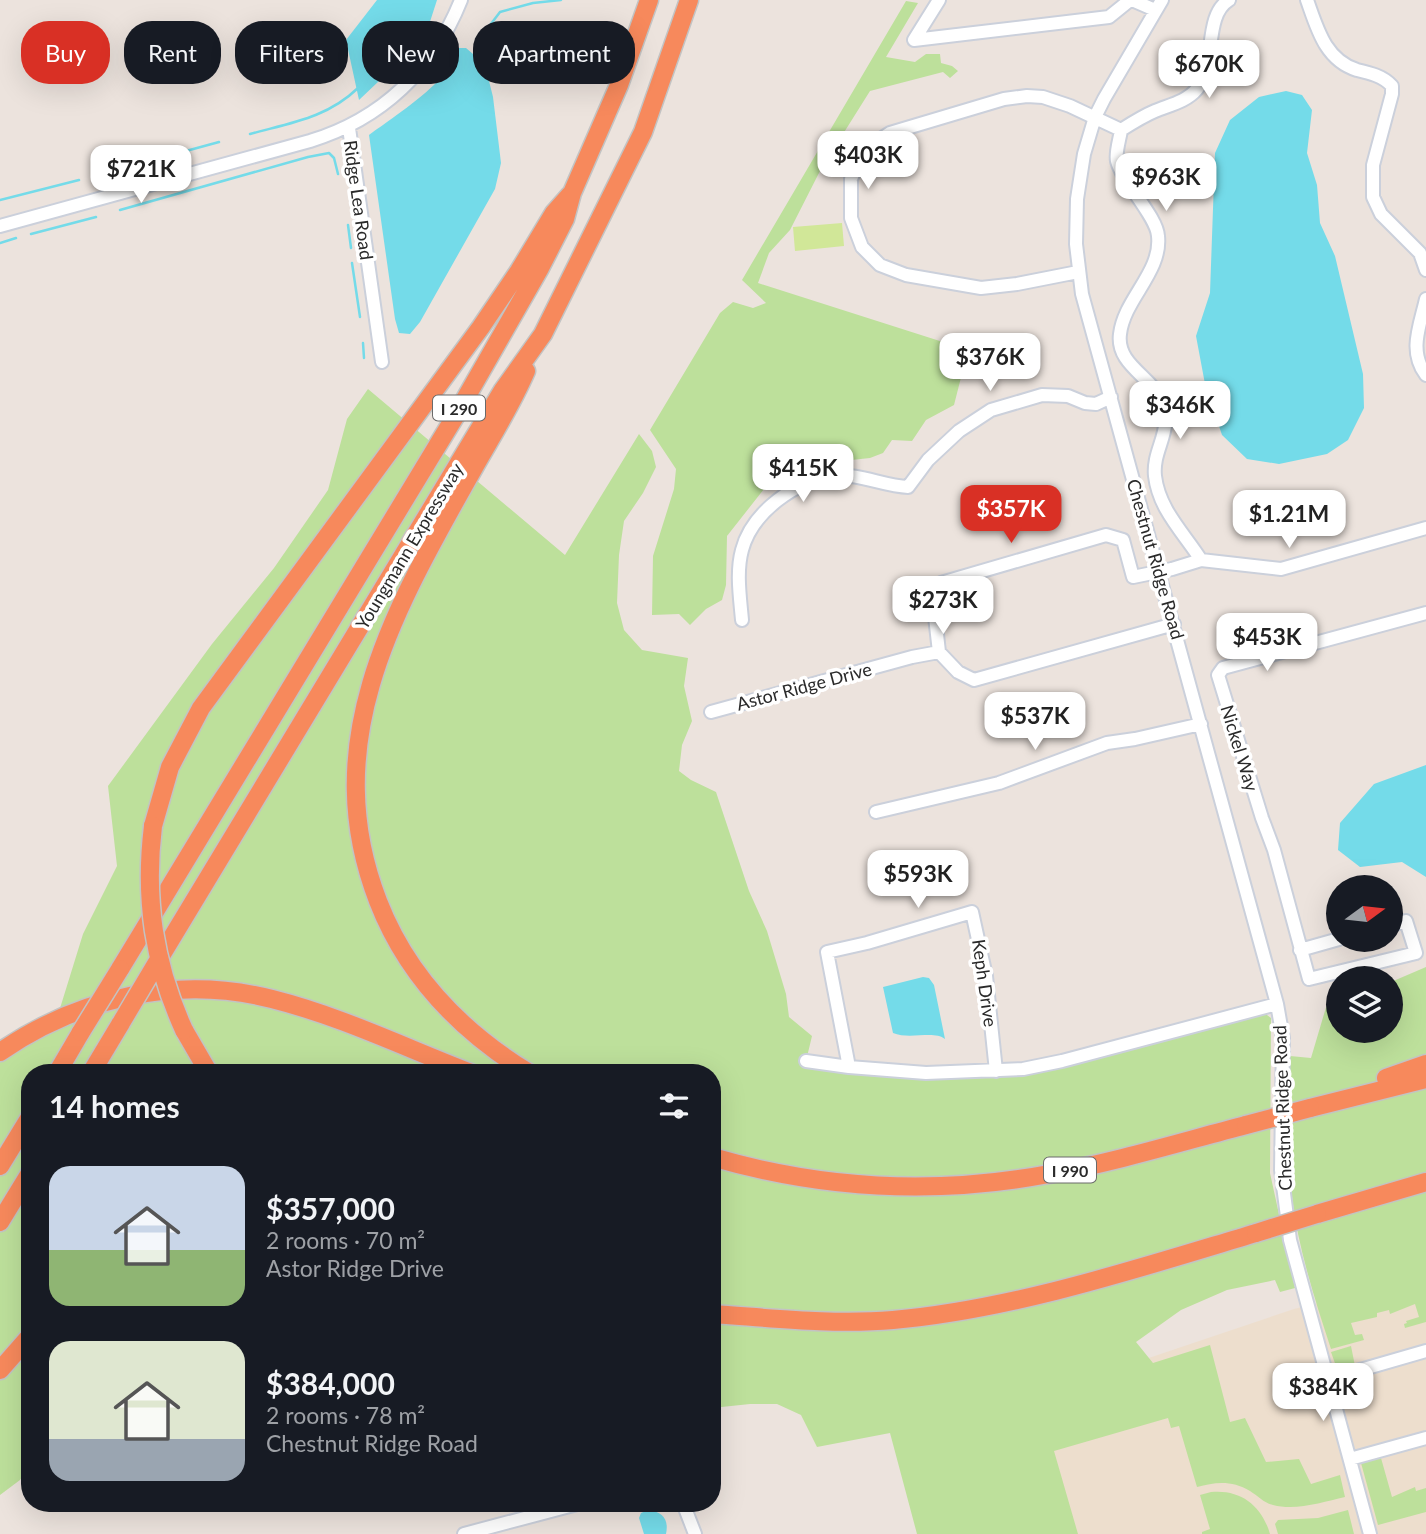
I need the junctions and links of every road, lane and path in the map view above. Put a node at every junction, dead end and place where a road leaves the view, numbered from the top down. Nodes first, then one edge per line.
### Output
1 (461, 0) edge
2 (649, 0) edge
3 (689, 0) edge
4 (939, 0) edge
5 (1131, 0) edge
6 (1229, 0) edge
7 (1307, 0) edge
8 (1158, 5) edge
9 (1095, 117) junction
10 (349, 128) junction
11 (1121, 130) junction
12 (572, 193) junction
13 (0, 226) edge
14 (1426, 270) edge
15 (1078, 272) junction
16 (1426, 299) edge
17 (543, 334) junction
18 (382, 362) dead end
19 (1426, 375) edge
20 (1111, 397) junction
21 (1426, 528) edge
22 (1201, 560) junction
23 (1159, 572) junction
24 (1426, 613) edge
25 (742, 620) dead end
26 (1174, 624) junction
27 (939, 652) junction
28 (711, 712) dead end
29 (1201, 724) junction
30 (876, 813) dead end
31 (1404, 922) edge
32 (1326, 943) edge
33 (1300, 950) junction
34 (1277, 1004) junction
35 (0, 1052) edge
36 (806, 1061) dead end
37 (62, 1064) edge
38 (96, 1064) edge
39 (204, 1064) edge
40 (447, 1064) edge
41 (516, 1064) edge
42 (1426, 1064) edge
43 (849, 1067) junction
44 (996, 1071) junction
45 (1426, 1079) edge
46 (1332, 1102) junction
47 (21, 1132) edge
48 (721, 1159) edge
49 (0, 1166) edge
50 (1426, 1182) edge
51 (21, 1188) edge
52 (0, 1222) edge
53 (721, 1315) edge
54 (21, 1346) edge
55 (1426, 1352) edge
56 (0, 1370) edge
57 (1329, 1379) junction
58 (1426, 1438) edge
59 (1350, 1459) junction
60 (547, 1512) edge
61 (686, 1512) edge
62 (464, 1534) edge
63 (695, 1534) edge
64 (1370, 1534) edge

1 - 10 street, Ridge Lea Road
2 - 12 highway, Youngmann Expressway / I 290
3 - 17 highway, Youngmann Expressway / I 290
4 - 5 street
5 - 8 street
6 - 11 street
7 - 14 street
8 - 9 street, Chestnut Ridge Road
9 - 11 street
9 - 15 street, Chestnut Ridge Road
9 - 15 street
10 - 13 street
10 - 18 street, Ridge Lea Road
11 - 22 street
12 - 37 highway, Youngmann Expressway / I 290, bridge
12 - 39 highway, bridge
15 - 20 street, Chestnut Ridge Road
16 - 19 street
17 - 38 highway, Youngmann Expressway / I 290, bridge
17 - 41 highway
20 - 23 street, Chestnut Ridge Road
20 - 25 street
21 - 22 street
22 - 23 street
23 - 26 street, Chestnut Ridge Road
23 - 27 street
24 - 33 street, Nickel Way
26 - 27 street
26 - 29 street, Chestnut Ridge Road
27 - 28 street, Astor Ridge Drive
29 - 30 street
29 - 34 street, Chestnut Ridge Road
31 - 33 street, Nickel Way
32 - 33 street
34 - 44 street
34 - 57 street, Chestnut Ridge Road
35 - 40 highway
36 - 43 street
42 - 46 highway
43 - 44 street
43 - 44 street, Keph Drive
45 - 46 highway, I 990
46 - 48 highway, I 990, bridge
47 - 49 highway
50 - 53 highway, bridge
51 - 52 highway
54 - 56 highway
55 - 57 street
57 - 59 street, Chestnut Ridge Road
58 - 59 street
59 - 64 street, Chestnut Ridge Road
60 - 62 street
61 - 63 street

